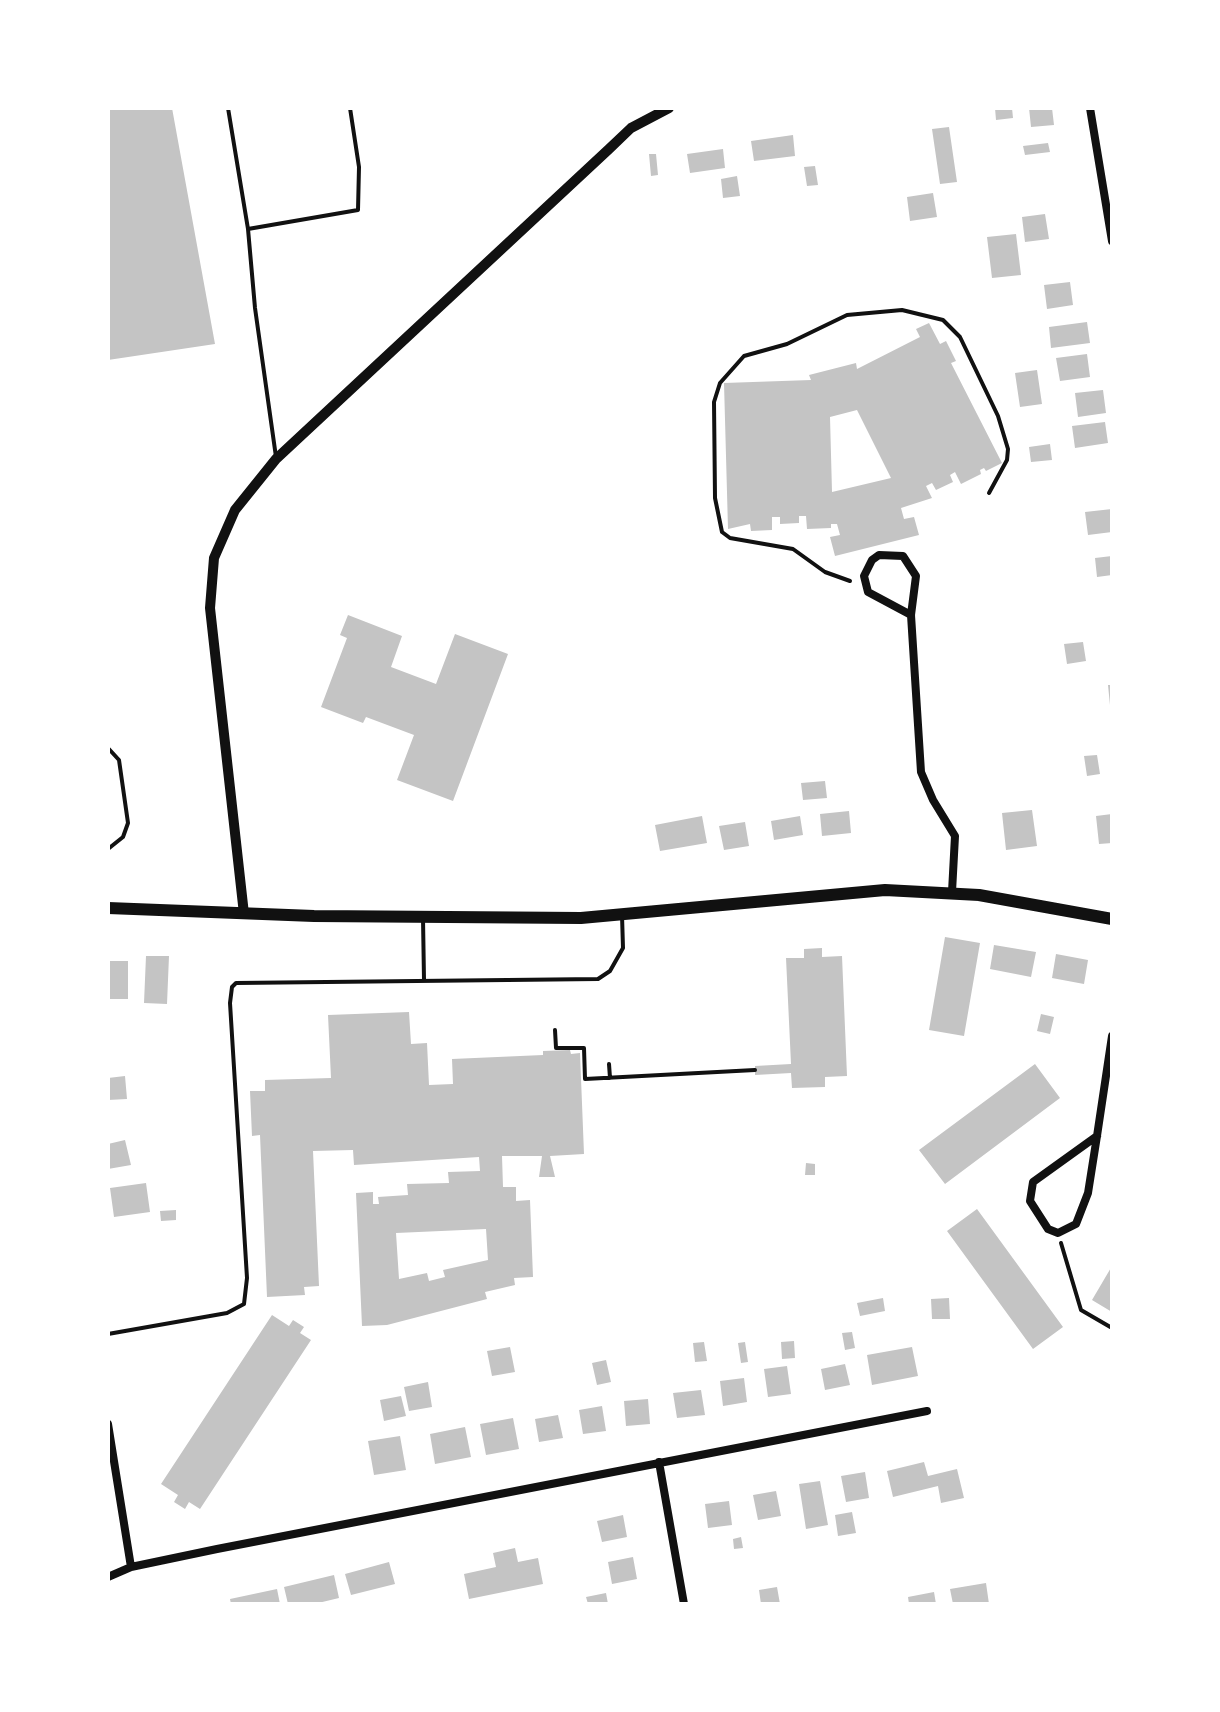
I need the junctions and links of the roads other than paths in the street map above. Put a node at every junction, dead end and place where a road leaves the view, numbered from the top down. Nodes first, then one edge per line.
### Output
1 (228, 108) edge
2 (350, 108) edge
3 (669, 108) edge
4 (1090, 108) edge
5 (248, 229) junction
6 (1112, 241) edge
7 (276, 459) junction
8 (911, 615) junction
9 (108, 748) edge
10 (108, 849) edge
11 (952, 892) junction
12 (108, 908) edge
13 (244, 914) junction
14 (622, 914) junction
15 (423, 918) junction
16 (1112, 919) edge
17 (424, 980) junction
18 (1112, 1036) edge
19 (1097, 1136) junction
20 (108, 1334) edge
21 (927, 1411) dead end
22 (108, 1424) edge
23 (659, 1462) junction
24 (131, 1567) junction
25 (108, 1577) edge
26 (684, 1604) edge

1 - 5 lane
2 - 5 lane
3 - 7 street
4 - 6 street
5 - 7 lane
7 - 13 street
8 - 8 street
8 - 11 street
9 - 10 lane
11 - 14 main road
11 - 16 main road
12 - 13 main road
13 - 15 main road
14 - 15 main road
14 - 17 lane
15 - 17 lane
17 - 20 lane
18 - 19 street
19 - 19 street
21 - 23 street
22 - 24 street
23 - 24 street
23 - 26 street
24 - 25 street

